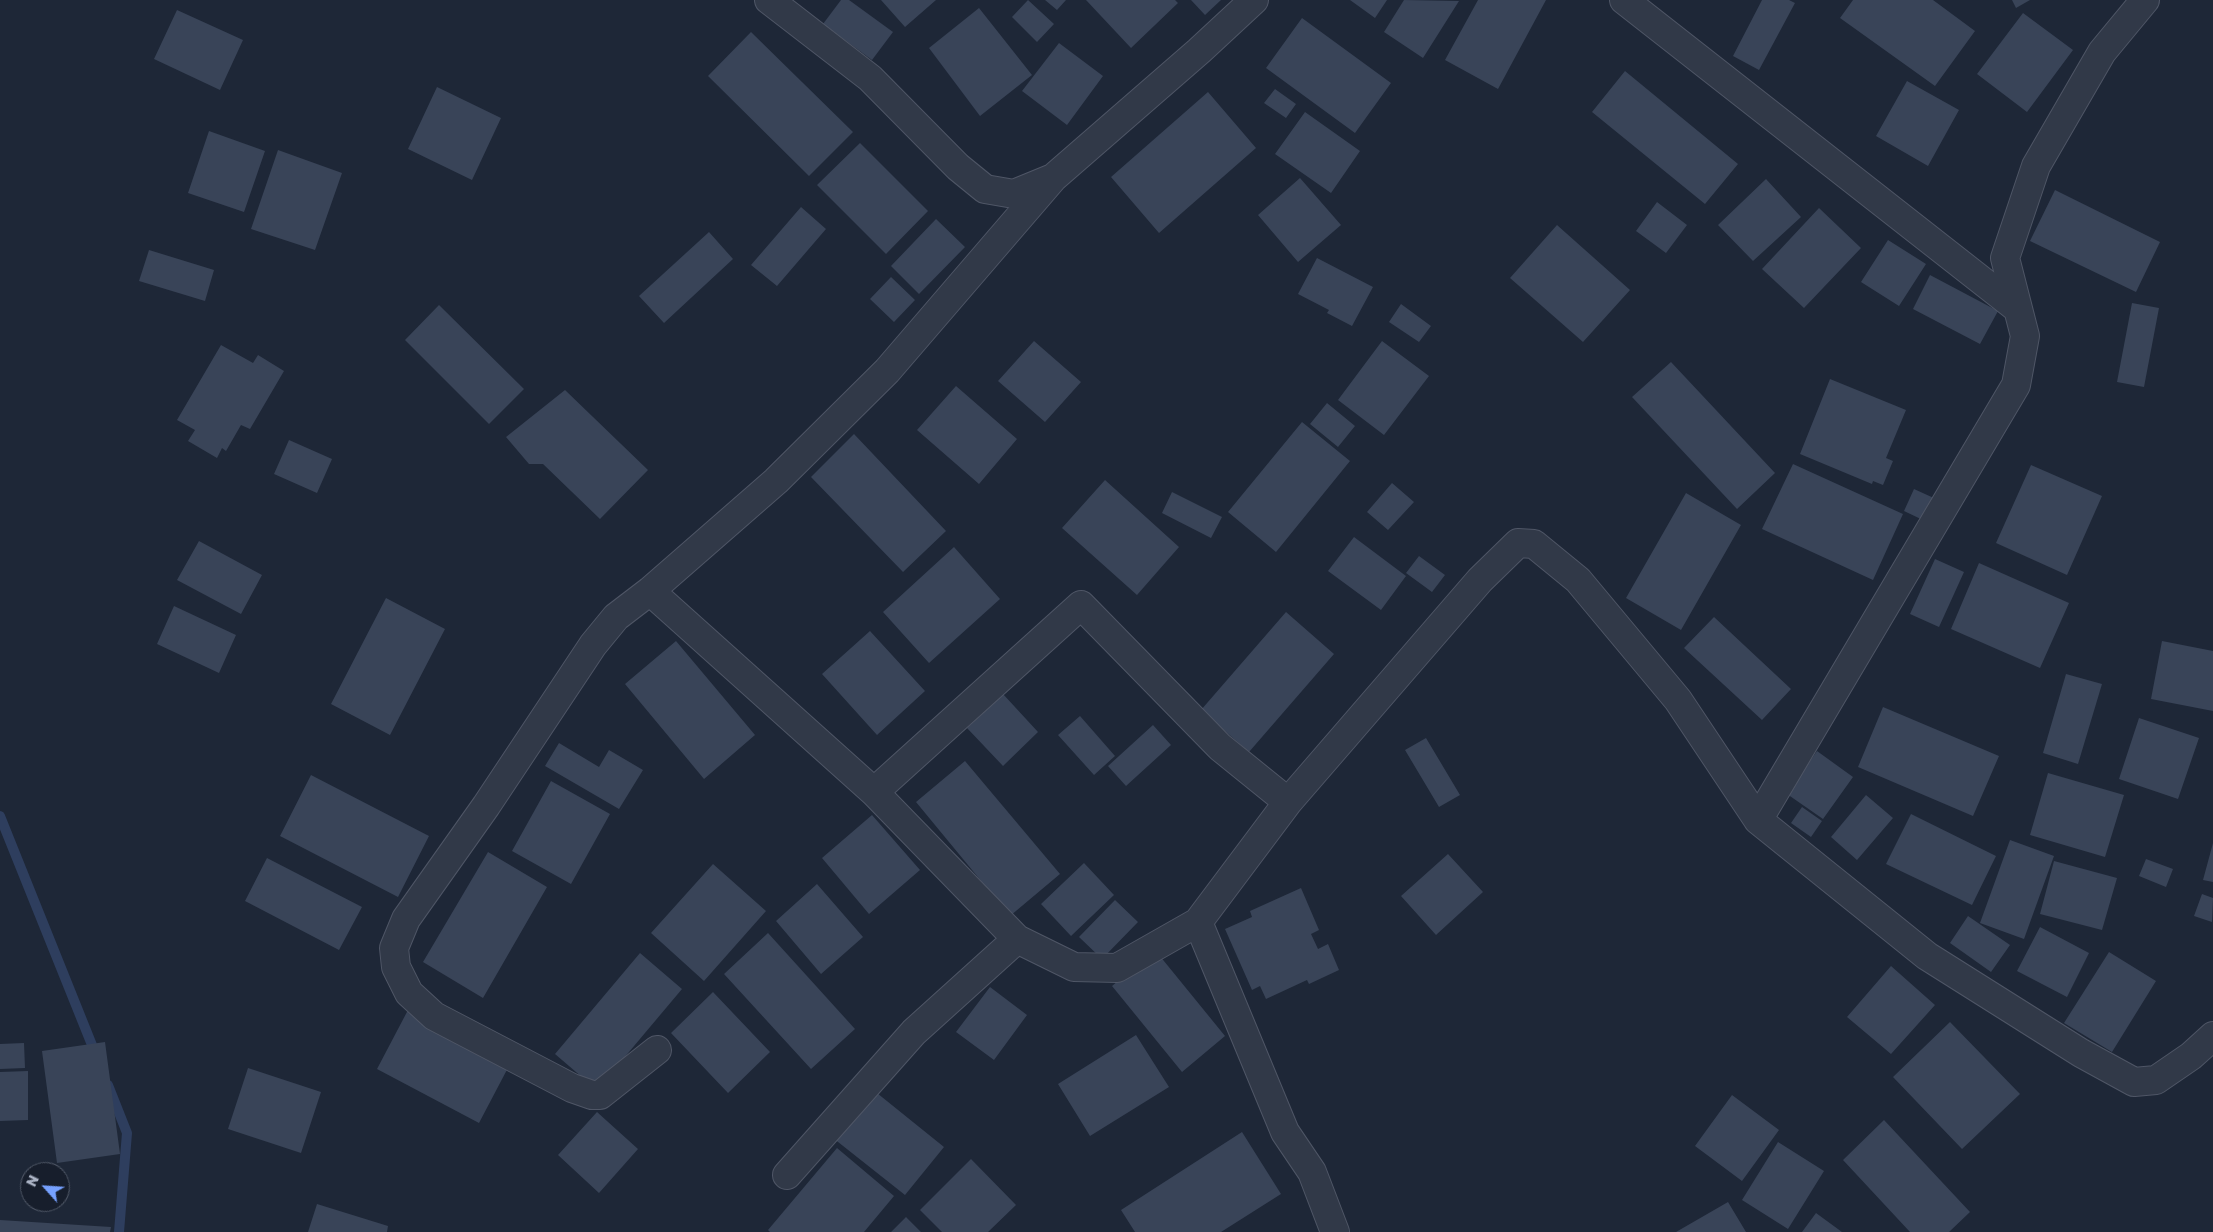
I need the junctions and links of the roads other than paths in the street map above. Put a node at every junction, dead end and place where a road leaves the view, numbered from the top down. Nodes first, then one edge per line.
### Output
1 (769, 0) edge
2 (1254, 0) edge
3 (1624, 0) edge
4 (2145, 0) edge
5 (1052, 178) junction
6 (2018, 309) junction
7 (650, 591) junction
8 (874, 792) junction
9 (1288, 802) junction
10 (1758, 820) junction
11 (1198, 922) junction
12 (1017, 939) junction
13 (2213, 1036) edge
14 (657, 1050) dead end
15 (787, 1174) dead end
16 (1335, 1232) edge

1 - 5 street
2 - 5 street
3 - 6 street
4 - 6 street
5 - 7 street
6 - 10 street
7 - 8 street
7 - 14 street
8 - 9 street
8 - 12 street
9 - 10 street
9 - 11 street
10 - 13 street
11 - 12 street
11 - 16 street
12 - 15 street

